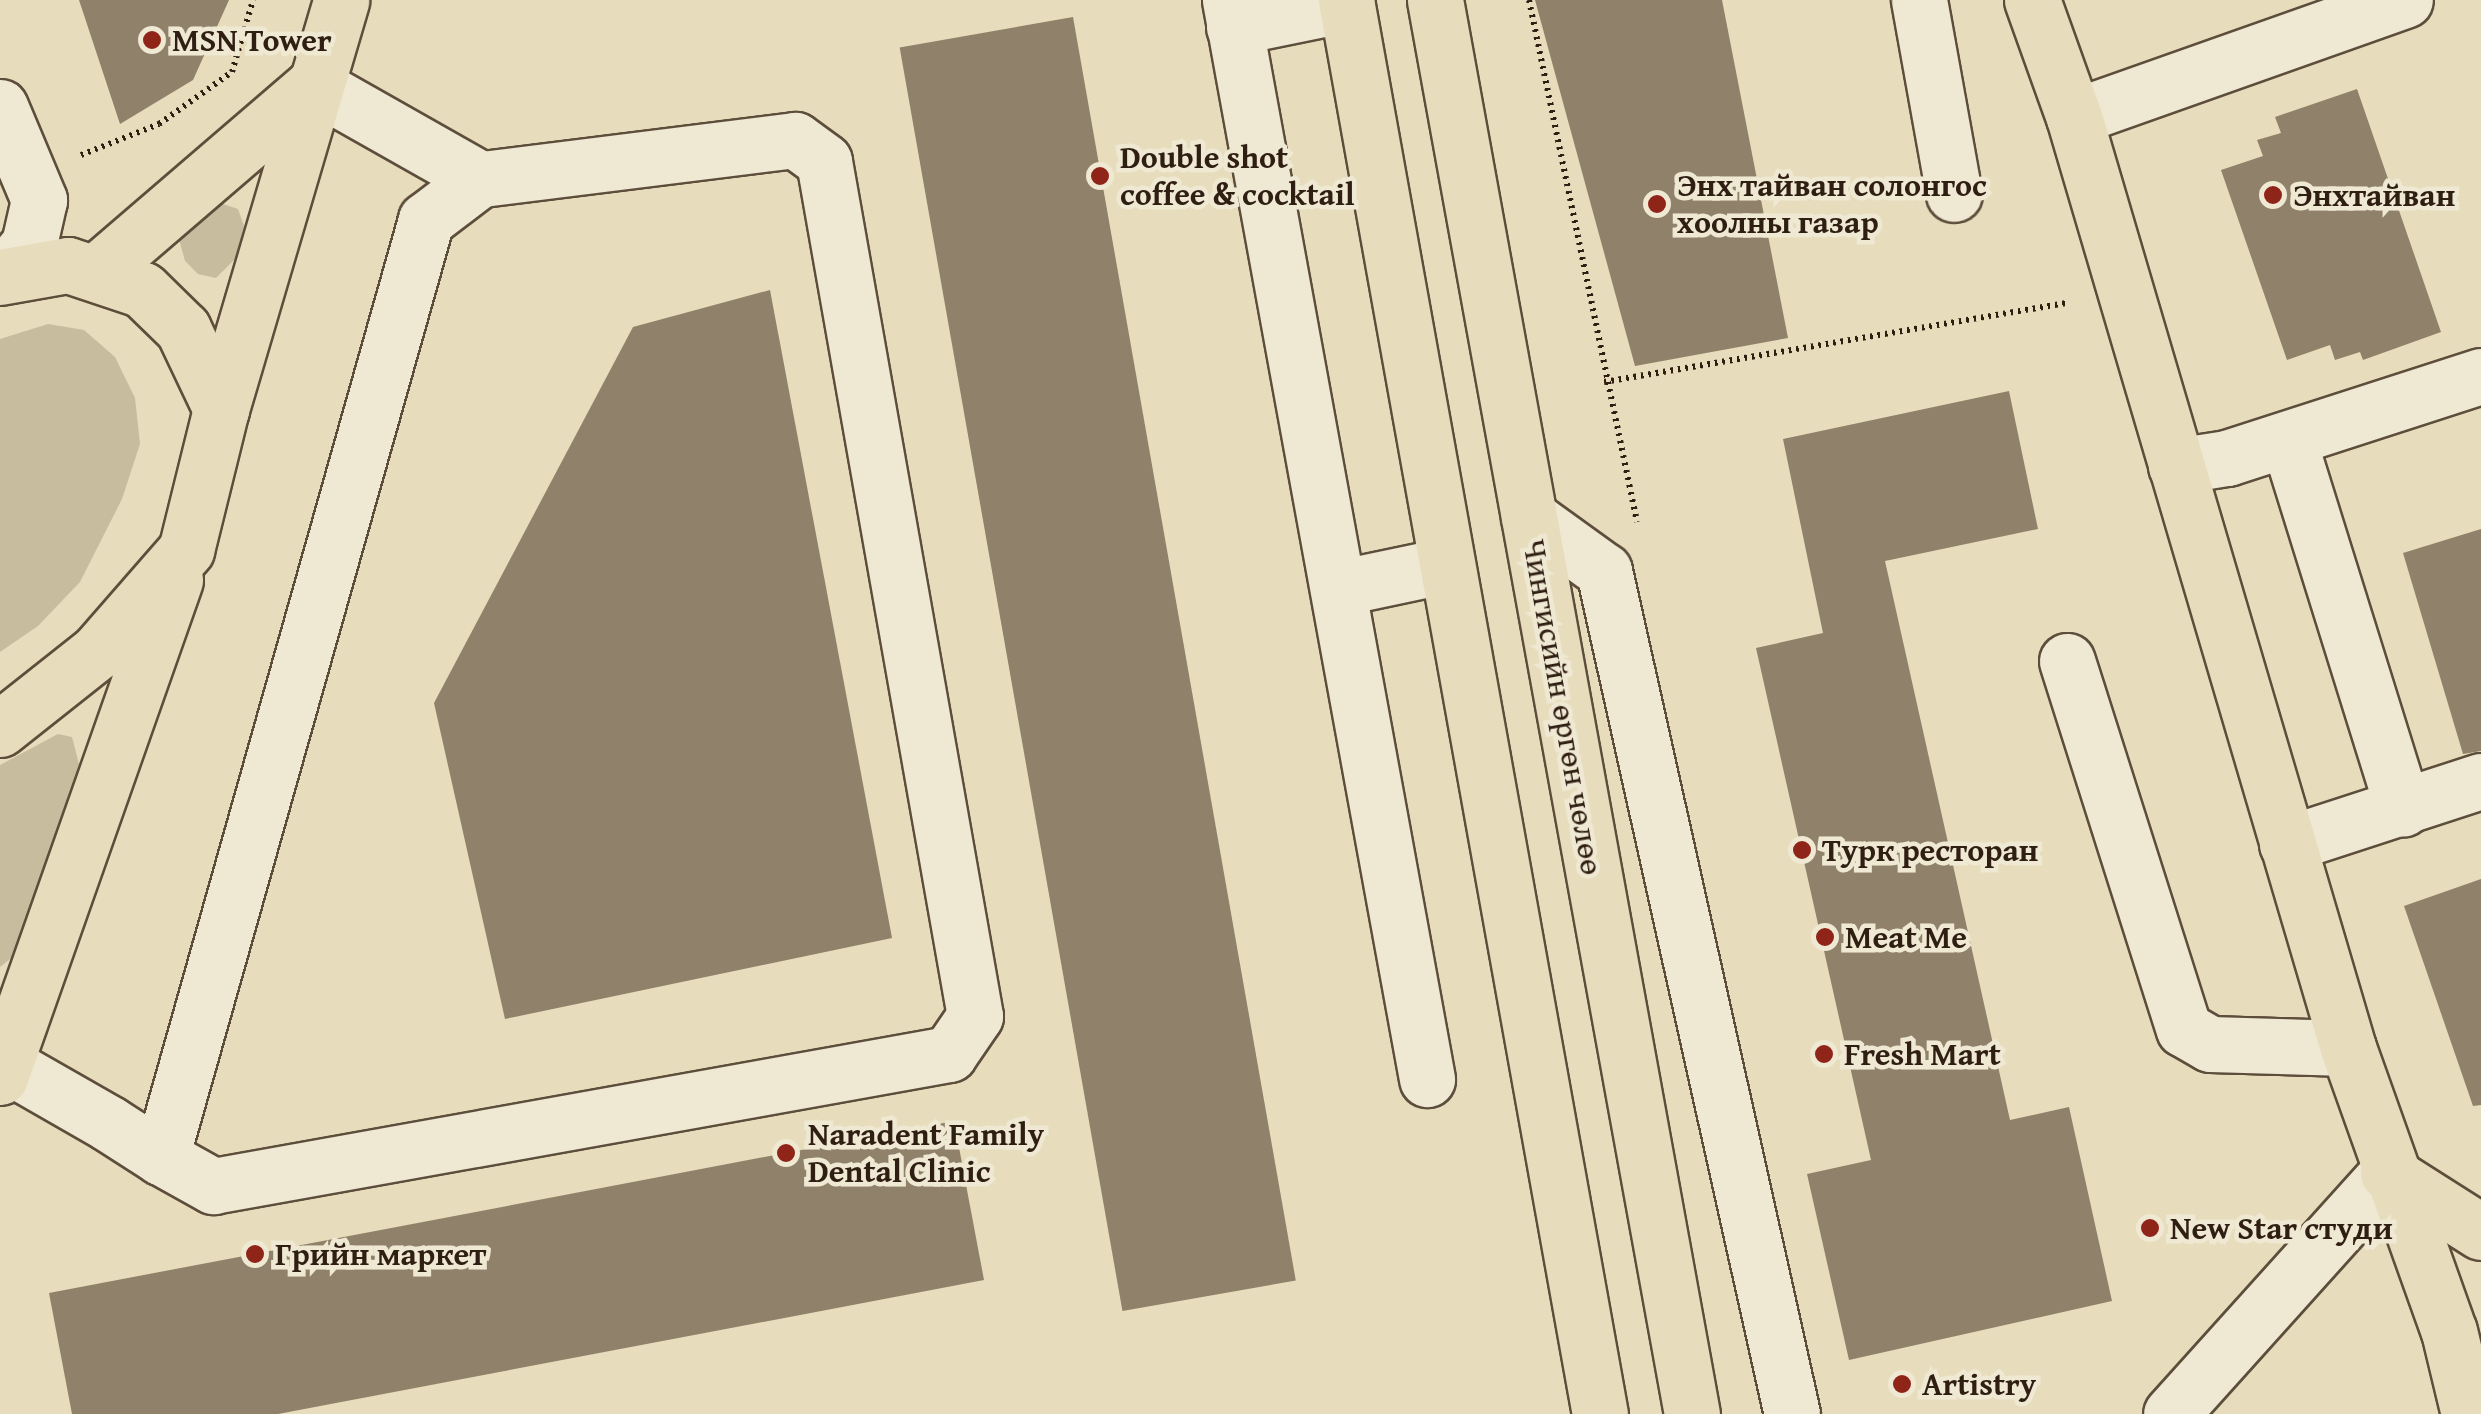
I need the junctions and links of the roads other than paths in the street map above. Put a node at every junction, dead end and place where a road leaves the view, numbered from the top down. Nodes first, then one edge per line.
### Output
1 (341, 0) edge
2 (1435, 0) edge
3 (1919, 0) edge
4 (2032, 0) edge
5 (1346, 2) edge
6 (2386, 4) edge
7 (1232, 13) edge
8 (314, 86) junction
9 (0, 108) edge
10 (2074, 117) junction
11 (480, 179) junction
12 (1954, 194) dead end
13 (98, 271) junction
14 (3, 276) edge
15 (2481, 376) edge
16 (221, 409) junction
17 (2288, 439) junction
18 (2176, 466) junction
19 (1529, 517) junction
20 (186, 550) junction
21 (1448, 565) junction
22 (1338, 588) junction
23 (2067, 661) dead end
24 (0, 728) edge
25 (2481, 781) edge
26 (2403, 809) junction
27 (2287, 844) junction
28 (2348, 1048) junction
29 (2, 1070) edge
30 (1427, 1079) dead end
31 (161, 1156) junction
32 (2388, 1173) junction
33 (2481, 1232) edge
34 (1600, 1414) edge
35 (1692, 1414) edge
36 (1792, 1414) edge
37 (2171, 1414) edge
38 (2469, 1414) edge

1 - 8 main road
2 - 19 main road, Чингисийн өргөн чөлөө
3 - 12 street
4 - 10 main road
5 - 7 street
5 - 21 main road
6 - 10 street
7 - 22 street
8 - 11 street
8 - 13 main road
8 - 16 main road
9 - 14 street
10 - 18 main road
11 - 31 street
11 - 31 street
13 - 14 main road
13 - 16 main road
15 - 17 street
16 - 20 main road
17 - 18 street
17 - 26 street
18 - 27 main road
19 - 35 main road, Чингисийн өргөн чөлөө
19 - 36 street
20 - 24 main road
20 - 29 main road
21 - 22 street
21 - 34 main road
22 - 30 street
23 - 28 street
25 - 26 street
26 - 27 street
27 - 28 main road
28 - 32 main road
29 - 31 street
32 - 33 main road
32 - 37 street
32 - 38 main road

